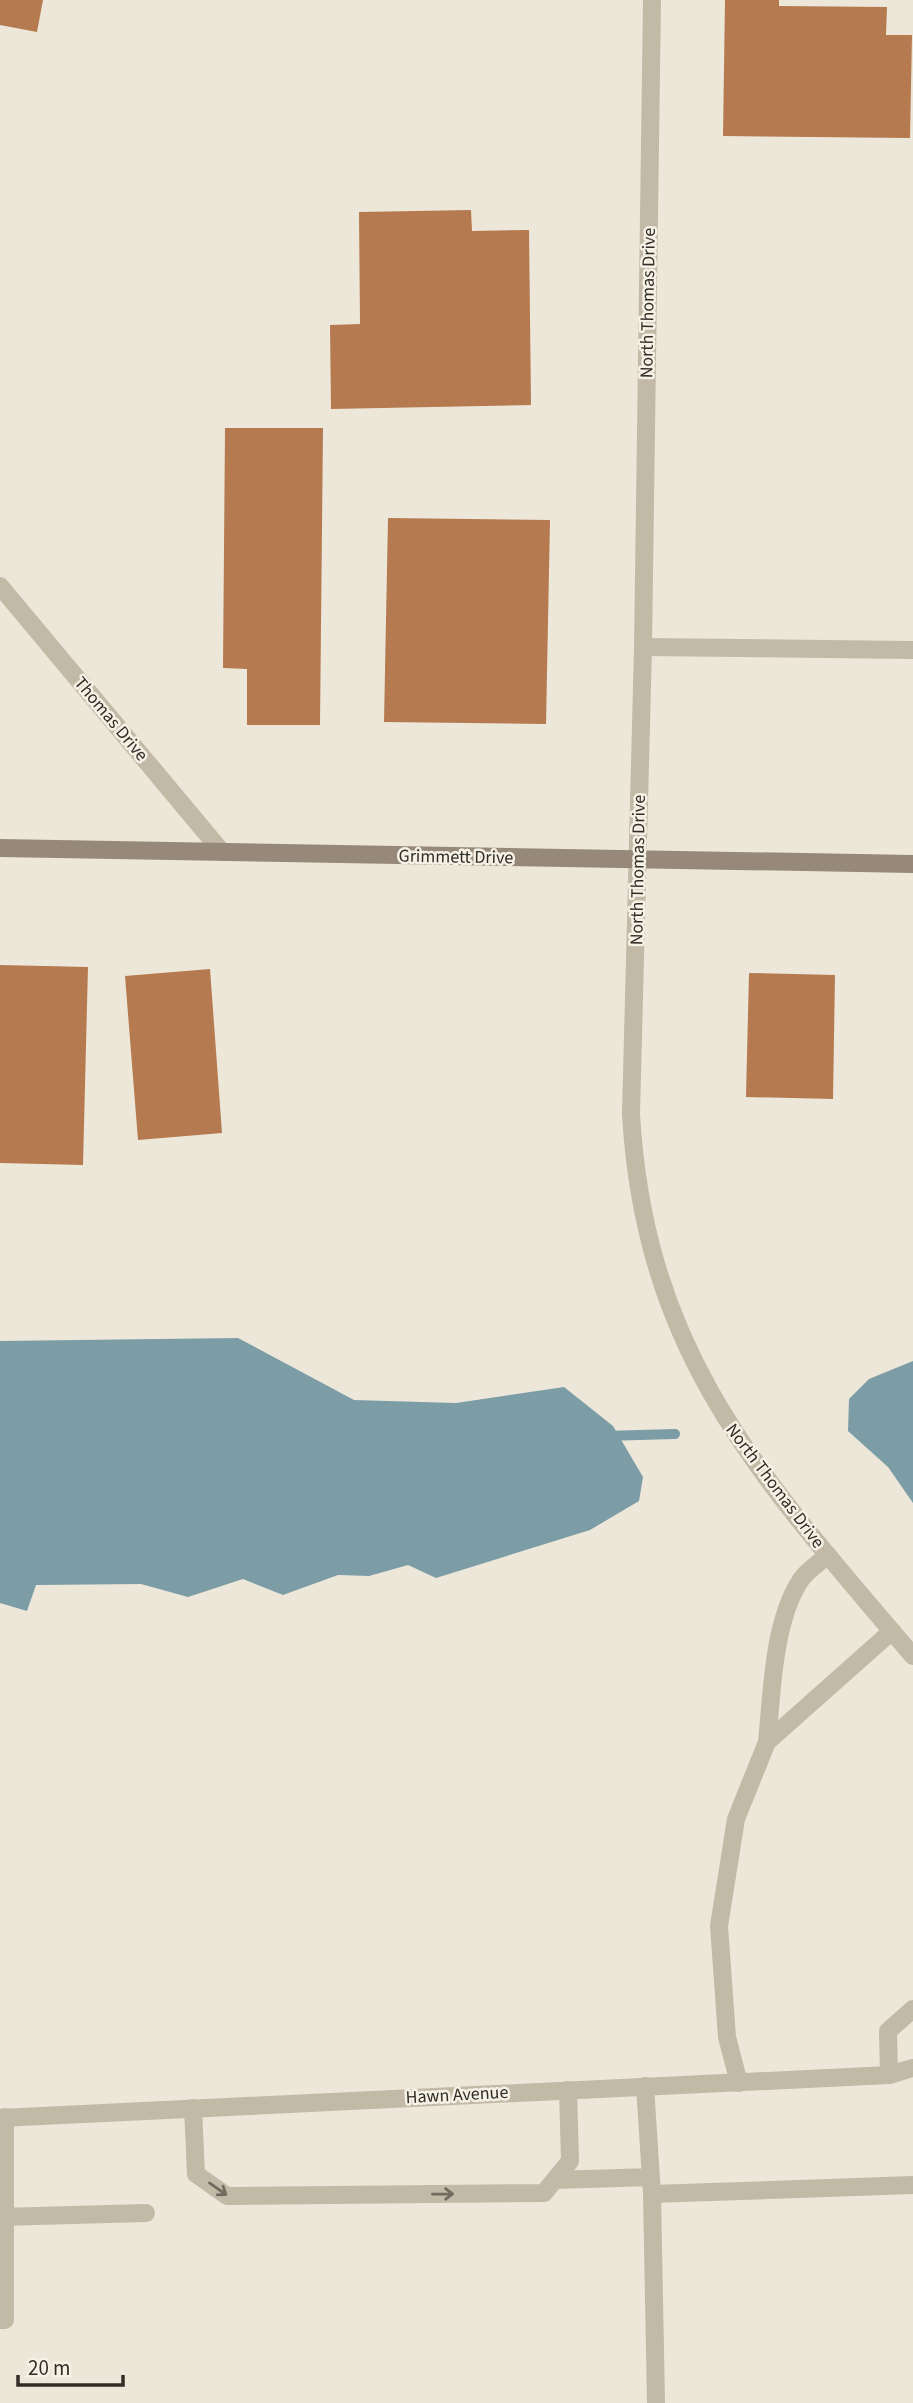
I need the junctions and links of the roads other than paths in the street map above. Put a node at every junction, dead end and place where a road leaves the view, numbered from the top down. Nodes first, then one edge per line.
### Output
1 (652, 0) edge
2 (0, 586) edge
3 (643, 647) junction
4 (913, 650) edge
5 (0, 848) edge
6 (222, 852) junction
7 (638, 860) junction
8 (913, 864) edge
9 (828, 1555) junction
10 (892, 1631) junction
11 (913, 1656) edge
12 (767, 1742) junction
13 (913, 2009) edge
14 (913, 2068) edge
15 (889, 2076) junction
16 (739, 2082) junction
17 (645, 2087) junction
18 (568, 2090) junction
19 (192, 2108) junction
20 (2, 2118) edge
21 (555, 2180) junction
22 (651, 2185) junction
23 (913, 2185) edge
24 (146, 2213) dead end
25 (2, 2217) edge
26 (0, 2320) edge
27 (656, 2403) edge

1 - 3 street, North Thomas Drive
2 - 6 street, Thomas Drive
3 - 4 street
3 - 7 street, North Thomas Drive
5 - 6 main road, Grimmett Drive
6 - 7 main road, Grimmett Drive
7 - 8 main road, Grimmett Drive
7 - 9 street, North Thomas Drive
9 - 10 street, North Thomas Drive
9 - 12 street
10 - 11 street, North Thomas Drive
10 - 12 street
12 - 16 street
13 - 15 street
14 - 15 street, Hawn Avenue
15 - 16 street, Hawn Avenue
16 - 17 street, Hawn Avenue
17 - 18 street, Hawn Avenue
17 - 22 street
18 - 19 street, Hawn Avenue
18 - 21 street
19 - 20 street, Hawn Avenue
19 -> 21 street
20 - 25 street
21 - 22 street
22 - 23 street
22 - 27 street
24 - 25 street
25 - 26 street

